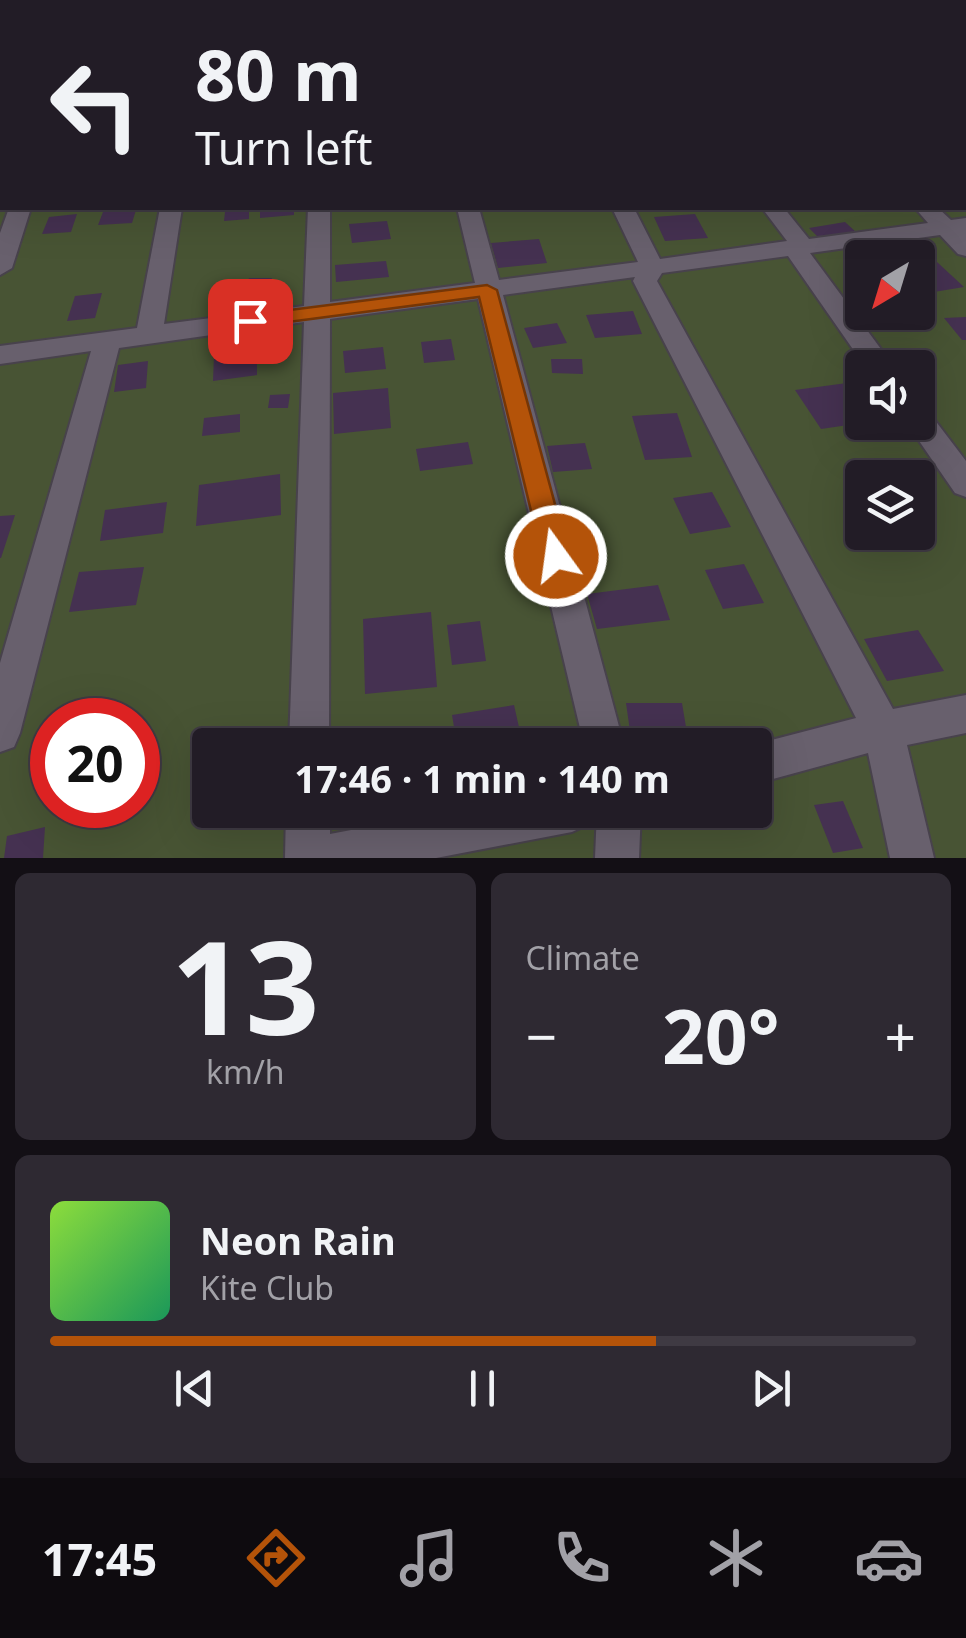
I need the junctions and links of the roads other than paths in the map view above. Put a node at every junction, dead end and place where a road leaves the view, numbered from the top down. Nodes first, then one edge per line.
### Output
1 (19, 210) edge
2 (171, 210) edge
3 (318, 210) edge
4 (468, 210) edge
5 (624, 210) edge
6 (774, 210) edge
7 (929, 210) edge
8 (957, 227) edge
9 (798, 247) junction
10 (966, 249) edge
11 (0, 268) edge
12 (654, 268) junction
13 (487, 290) junction
14 (316, 310) junction
15 (149, 338) junction
16 (107, 342) junction
17 (869, 350) edge
18 (0, 355) edge
19 (934, 440) edge
20 (966, 485) edge
21 (966, 714) edge
22 (309, 728) edge
23 (600, 728) edge
24 (883, 730) junction
25 (0, 733) edge
26 (772, 759) edge
27 (308, 828) edge
28 (478, 828) edge
29 (618, 828) edge
30 (307, 858) edge
31 (320, 858) edge
32 (617, 858) edge
33 (912, 858) edge

1 - 11 lane
2 - 15 lane
3 - 14 lane
4 - 13 lane
5 - 12 lane
6 - 9 lane
7 - 8 lane
8 - 9 lane
8 - 10 lane
9 - 12 lane
9 - 17 lane
12 - 13 lane
12 - 24 lane
13 - 14 lane
13 - 23 lane
14 - 15 lane
14 - 22 lane
15 - 16 lane
16 - 18 lane
16 - 25 lane
19 - 20 lane
21 - 24 lane
24 - 26 lane
24 - 33 lane
27 - 30 lane
28 - 31 lane
29 - 32 lane

